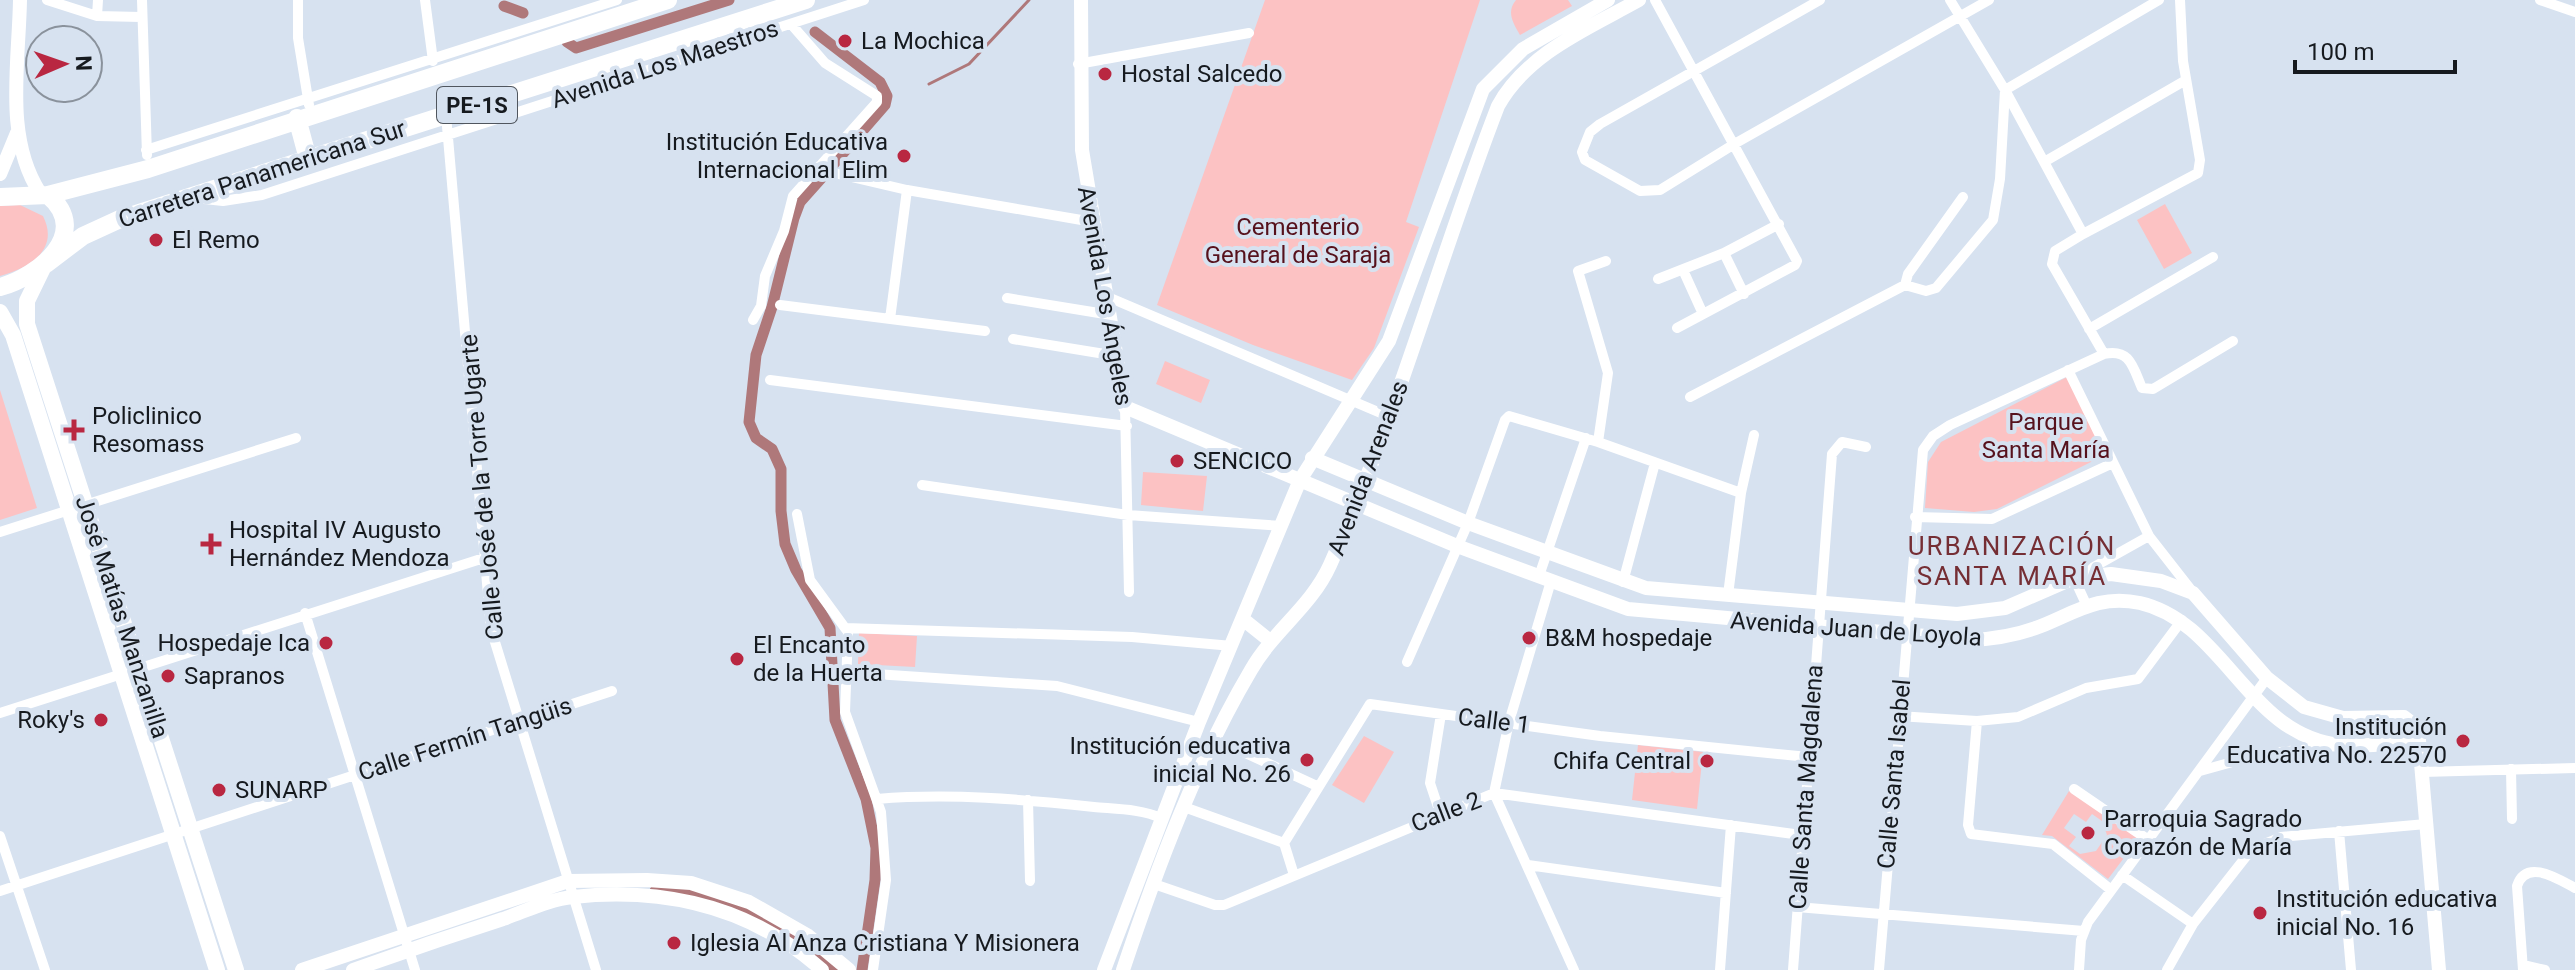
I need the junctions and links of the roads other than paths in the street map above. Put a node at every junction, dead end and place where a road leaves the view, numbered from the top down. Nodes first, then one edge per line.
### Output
1 (20, 0) edge
2 (47, 0) edge
3 (98, 0) edge
4 (142, 0) edge
5 (298, 0) edge
6 (425, 0) edge
7 (617, 0) edge
8 (668, 0) edge
9 (864, 0) edge
10 (1081, 0) edge
11 (1608, 0) edge
12 (1639, 0) edge
13 (1655, 0) edge
14 (1820, 0) edge
15 (1950, 0) edge
16 (1989, 0) edge
17 (2159, 0) edge
18 (2180, 0) edge
19 (2540, 0) edge
20 (800, 2) edge
21 (589, 12) edge
22 (2575, 12) edge
23 (97, 16) junction
24 (141, 17) junction
25 (1959, 17) junction
26 (791, 24) junction
27 (1249, 33) dead end
28 (1078, 64) junction
29 (434, 66) junction
30 (1695, 71) junction
31 (2186, 80) junction
32 (2005, 90) junction
33 (306, 110) junction
34 (446, 115) junction
35 (18, 129) junction
36 (449, 134) junction
37 (1736, 143) junction
38 (308, 159) junction
39 (147, 160) junction
40 (2044, 162) junction
41 (819, 166) junction
42 (0, 174) edge
43 (907, 190) junction
44 (44, 194) junction
45 (0, 197) edge
46 (189, 197) junction
47 (1963, 197) dead end
48 (1093, 222) junction
49 (1779, 224) junction
50 (2083, 234) junction
51 (1724, 253) junction
52 (2213, 257) dead end
53 (1606, 261) dead end
54 (45, 265) junction
55 (1683, 270) junction
56 (1658, 279) dead end
57 (1905, 285) junction
58 (0, 287) edge
59 (1744, 294) junction
60 (1108, 297) junction
61 (1007, 298) dead end
62 (780, 305) dead end
63 (0, 312) edge
64 (1703, 314) junction
65 (1111, 315) junction
66 (890, 319) junction
67 (753, 320) dead end
68 (1677, 328) dead end
69 (2089, 329) junction
70 (985, 331) dead end
71 (1013, 339) dead end
72 (2233, 341) dead end
73 (2104, 354) junction
74 (1117, 356) junction
75 (2068, 370) junction
76 (770, 380) dead end
77 (1690, 397) dead end
78 (1352, 401) junction
79 (1125, 407) junction
80 (1390, 417) junction
81 (1127, 426) junction
82 (1754, 435) dead end
83 (296, 438) dead end
84 (1586, 438) junction
85 (1598, 442) junction
86 (1866, 447) dead end
87 (1312, 458) junction
88 (1655, 463) junction
89 (2113, 463) junction
90 (1300, 480) junction
91 (1365, 481) junction
92 (922, 485) dead end
93 (1741, 493) junction
94 (1357, 503) junction
95 (77, 506) junction
96 (797, 514) dead end
97 (1128, 515) junction
98 (1915, 517) junction
99 (1468, 523) junction
100 (1282, 526) junction
101 (0, 532) edge
102 (2149, 536) junction
103 (1457, 546) junction
104 (1547, 553) junction
105 (487, 557) junction
106 (2074, 578) junction
107 (1545, 579) junction
108 (1623, 582) junction
109 (1129, 592) dead end
110 (2193, 593) junction
111 (1728, 595) junction
112 (1820, 602) junction
113 (2086, 604) junction
114 (1907, 611) junction
115 (305, 613) junction
116 (1244, 620) junction
117 (2182, 620) junction
118 (1818, 626) junction
119 (845, 628) junction
120 (1906, 636) junction
121 (1269, 640) junction
122 (1232, 646) junction
123 (1407, 662) dead end
124 (131, 672) junction
125 (845, 672) junction
126 (2267, 678) junction
127 (612, 691) dead end
128 (2255, 698) junction
129 (0, 713) edge
130 (1441, 714) junction
131 (1898, 716) junction
132 (1977, 721) junction
133 (517, 722) junction
134 (1199, 722) junction
135 (1509, 722) junction
136 (1215, 739) junction
137 (2419, 740) junction
138 (2340, 745) junction
139 (1808, 757) junction
140 (2575, 768) edge
141 (2511, 769) junction
142 (2198, 772) junction
143 (2422, 772) junction
144 (355, 775) junction
145 (1317, 786) junction
146 (2074, 789) dead end
147 (1494, 793) junction
148 (877, 799) junction
149 (1028, 800) junction
150 (1184, 807) junction
151 (1440, 813) junction
152 (1161, 818) junction
153 (2512, 819) dead end
154 (2426, 824) junction
155 (1731, 825) junction
156 (190, 829) junction
157 (2339, 831) junction
158 (173, 834) junction
159 (1801, 835) junction
160 (0, 836) edge
161 (2147, 839) junction
162 (1284, 843) junction
163 (1528, 865) junction
164 (1293, 872) junction
165 (2122, 875) junction
166 (568, 881) junction
167 (1030, 881) dead end
168 (1154, 884) junction
169 (16, 886) junction
170 (2575, 888) edge
171 (2110, 889) junction
172 (0, 891) edge
173 (1726, 893) junction
174 (572, 897) junction
175 (1797, 907) junction
176 (1883, 914) junction
177 (2193, 924) junction
178 (2084, 931) junction
179 (404, 934) junction
180 (409, 950) junction
181 (2523, 967) edge
182 (45, 970) edge
183 (217, 970) edge
184 (236, 970) edge
185 (302, 970) edge
186 (353, 970) edge
187 (415, 970) edge
188 (596, 970) edge
189 (822, 970) edge
190 (849, 970) edge
191 (873, 970) edge
192 (1104, 970) edge
193 (1123, 970) edge
194 (1574, 970) edge
195 (1720, 970) edge
196 (1793, 970) edge
197 (1879, 970) edge
198 (2079, 970) edge
199 (2167, 970) edge
200 (2351, 970) edge
201 (2439, 970) edge
202 (2545, 970) edge

1 - 35 street
2 - 23 street
3 - 23 street
4 - 24 street
5 - 33 street
6 - 29 street
7 - 21 street
8 - 21 highway, Carretera Panamericana Sur / PE-1S
9 - 26 street, Avenida Los Maestros
10 - 28 street, Avenida Los Ángeles
11 - 78 street, Avenida Arenales
12 - 80 street, Avenida Arenales
13 - 30 street
14 - 30 street
15 - 25 street
16 - 25 street
17 - 32 street
18 - 31 street
19 - 22 street
20 - 34 highway, Carretera Panamericana Sur / PE-1S
21 - 29 street
21 - 29 highway, Carretera Panamericana Sur / PE-1S
23 - 24 street
24 - 39 street
25 - 32 street
25 - 37 street
26 - 36 street, Avenida Los Maestros
26 - 41 street
27 - 28 street
28 - 48 street, Avenida Los Ángeles
29 - 33 highway, Carretera Panamericana Sur / PE-1S
30 - 37 street
30 - 37 street
31 - 40 street
31 - 50 street
32 - 40 street
32 - 57 street
33 - 38 highway
33 - 39 highway, Carretera Panamericana Sur / PE-1S
34 - 36 street, Calle José de la Torre Ugarte
34 - 38 highway, Carretera Panamericana Sur / PE-1S
35 - 42 street
35 - 44 street
36 - 46 street, Avenida Los Maestros
36 - 105 street, Calle José de la Torre Ugarte
37 - 49 street
38 - 46 highway, Carretera Panamericana Sur / PE-1S
39 - 44 highway, Carretera Panamericana Sur / PE-1S
40 - 50 street
41 - 43 street
41 - 67 street
43 - 48 street
43 - 66 street
44 - 45 highway, PE-1S
44 - 54 highway
46 - 54 highway, Carretera Panamericana Sur / PE-1S
47 - 57 street
48 - 60 street, Avenida Los Ángeles
49 - 51 street
49 - 59 street
50 - 69 street
51 - 55 street
51 - 59 street
52 - 69 street
53 - 85 street
54 - 58 highway, PE-1S
54 - 95 main road, José Matías Manzanilla
55 - 56 street
55 - 64 street
57 - 77 street
59 - 64 street
60 - 65 street, Avenida Los Ángeles
60 - 78 street
61 - 65 street
62 - 66 street
63 - 95 main road, José Matías Manzanilla
64 - 68 street
65 - 74 street, Avenida Los Ángeles
66 - 70 street
69 - 73 street
71 - 74 street
72 - 73 street
73 - 75 street, Calle Santa Isabel
74 - 79 street, Avenida Los Ángeles
75 - 89 street
75 - 98 street, Calle Santa Isabel
76 - 81 street
78 - 80 street
78 - 87 street, Avenida Arenales
79 - 81 street, Avenida Los Ángeles
79 - 90 street, Avenida Juan de Loyola
80 - 91 street, Avenida Arenales
81 - 97 street, Avenida Los Ángeles
82 - 93 street
83 - 95 street
84 - 85 street
84 - 99 street
84 - 104 street
85 - 88 street
86 - 112 street, Calle Santa Magdalena
87 - 90 street, Avenida Arenales
87 - 91 street, Avenida Juan de Loyola
88 - 93 street
88 - 108 street
89 - 98 street
89 - 102 street
90 - 94 street, Avenida Juan de Loyola
90 - 100 street, Avenida Arenales
91 - 94 street, Avenida Arenales
91 - 99 street, Avenida Juan de Loyola
92 - 97 street
93 - 111 street
94 - 103 street, Avenida Juan de Loyola
94 - 121 street, Avenida Arenales
95 - 101 street
95 - 124 main road, José Matías Manzanilla
96 - 119 street
97 - 100 street
97 - 109 street, Avenida Los Ángeles
98 - 114 street, Calle Santa Isabel
99 - 103 street
99 - 104 street, Avenida Juan de Loyola
100 - 116 street, Avenida Arenales
102 - 106 street
102 - 110 street
103 - 107 street, Avenida Juan de Loyola
103 - 123 street
104 - 107 street
104 - 108 street, Avenida Juan de Loyola
105 - 115 street
105 - 133 street, Calle José de la Torre Ugarte
106 - 110 street, Avenida Juan de Loyola
106 - 113 street
106 - 114 street, Avenida Juan de Loyola
107 - 118 street, Avenida Juan de Loyola
107 - 135 street
108 - 111 street, Avenida Juan de Loyola
110 - 126 street
111 - 112 street, Avenida Juan de Loyola
112 - 114 street, Avenida Juan de Loyola
112 - 118 street, Calle Santa Magdalena
113 - 117 street, Avenida Juan de Loyola
113 - 120 street, Avenida Juan de Loyola
114 - 120 street, Calle Santa Isabel
115 - 124 street
115 - 144 street
116 - 121 street
116 - 122 street, Avenida Arenales
117 - 128 street, Avenida Juan de Loyola
117 - 132 street
118 - 120 street, Avenida Juan de Loyola
118 - 139 street, Calle Santa Magdalena
119 - 122 street
119 - 125 street
120 - 131 street, Calle Santa Isabel
121 - 136 street, Avenida Arenales
122 - 134 street, Avenida Arenales
124 - 129 street
124 - 156 main road, José Matías Manzanilla
124 - 158 main road, José Matías Manzanilla
125 - 134 street
125 - 148 street
126 - 128 street
126 - 137 street
127 - 133 street, Calle Fermín Tangüis
128 - 138 street, Avenida Juan de Loyola
128 - 142 street
130 - 135 street, Calle 1
130 - 145 street, Calle 1
130 - 151 street
131 - 132 street
131 - 176 street, Calle Santa Isabel
132 - 171 street
133 - 144 street, Calle Fermín Tangüis
133 - 166 street, Calle José de la Torre Ugarte
134 - 152 street, Avenida Arenales
135 - 139 street, Calle 1
135 - 147 street
136 - 145 street
136 - 150 street, Avenida Arenales
137 - 138 street, Avenida Juan de Loyola
137 - 143 street
138 - 142 street
139 - 159 street, Calle Santa Magdalena
140 - 141 street
141 - 143 street
141 - 153 street
142 - 161 street
143 - 154 street
144 - 156 street, Calle Fermín Tangüis
144 - 179 street
145 - 162 street, Calle 1
146 - 161 street
147 - 151 street, Calle 2
147 - 155 street, Calle 2
147 - 163 street
148 - 149 street
148 - 191 street
149 - 152 street
149 - 167 street
150 - 162 street
150 - 168 street, Avenida Arenales
151 - 164 street, Calle 2
152 - 192 street, Avenida Arenales
154 - 157 street
154 - 201 street
155 - 159 street, Calle 2
155 - 173 street
156 - 158 street, Calle Fermín Tangüis
156 - 184 main road, José Matías Manzanilla
157 - 177 street
157 - 200 street
158 - 169 street, Calle Fermín Tangüis
158 - 183 main road, José Matías Manzanilla
159 - 175 street, Calle Santa Magdalena
160 - 169 street
161 - 165 street
162 - 164 street
163 - 173 street
163 - 194 street
164 - 168 street, Calle 2
165 - 171 street
165 - 177 street
166 - 174 street, Calle José de la Torre Ugarte
166 - 179 street
166 - 190 street
168 - 193 street, Avenida Arenales
169 - 172 street, Calle Fermín Tangüis
169 - 182 street
170 - 181 street
171 - 178 street
173 - 195 street
174 - 180 street
174 - 188 street, Calle José de la Torre Ugarte
174 - 189 street
175 - 176 street
175 - 196 street, Calle Santa Magdalena
176 - 178 street
176 - 197 street, Calle Santa Isabel
177 - 199 street
178 - 198 street
179 - 180 street
179 - 185 street
180 - 186 street
180 - 187 street
181 - 202 street

